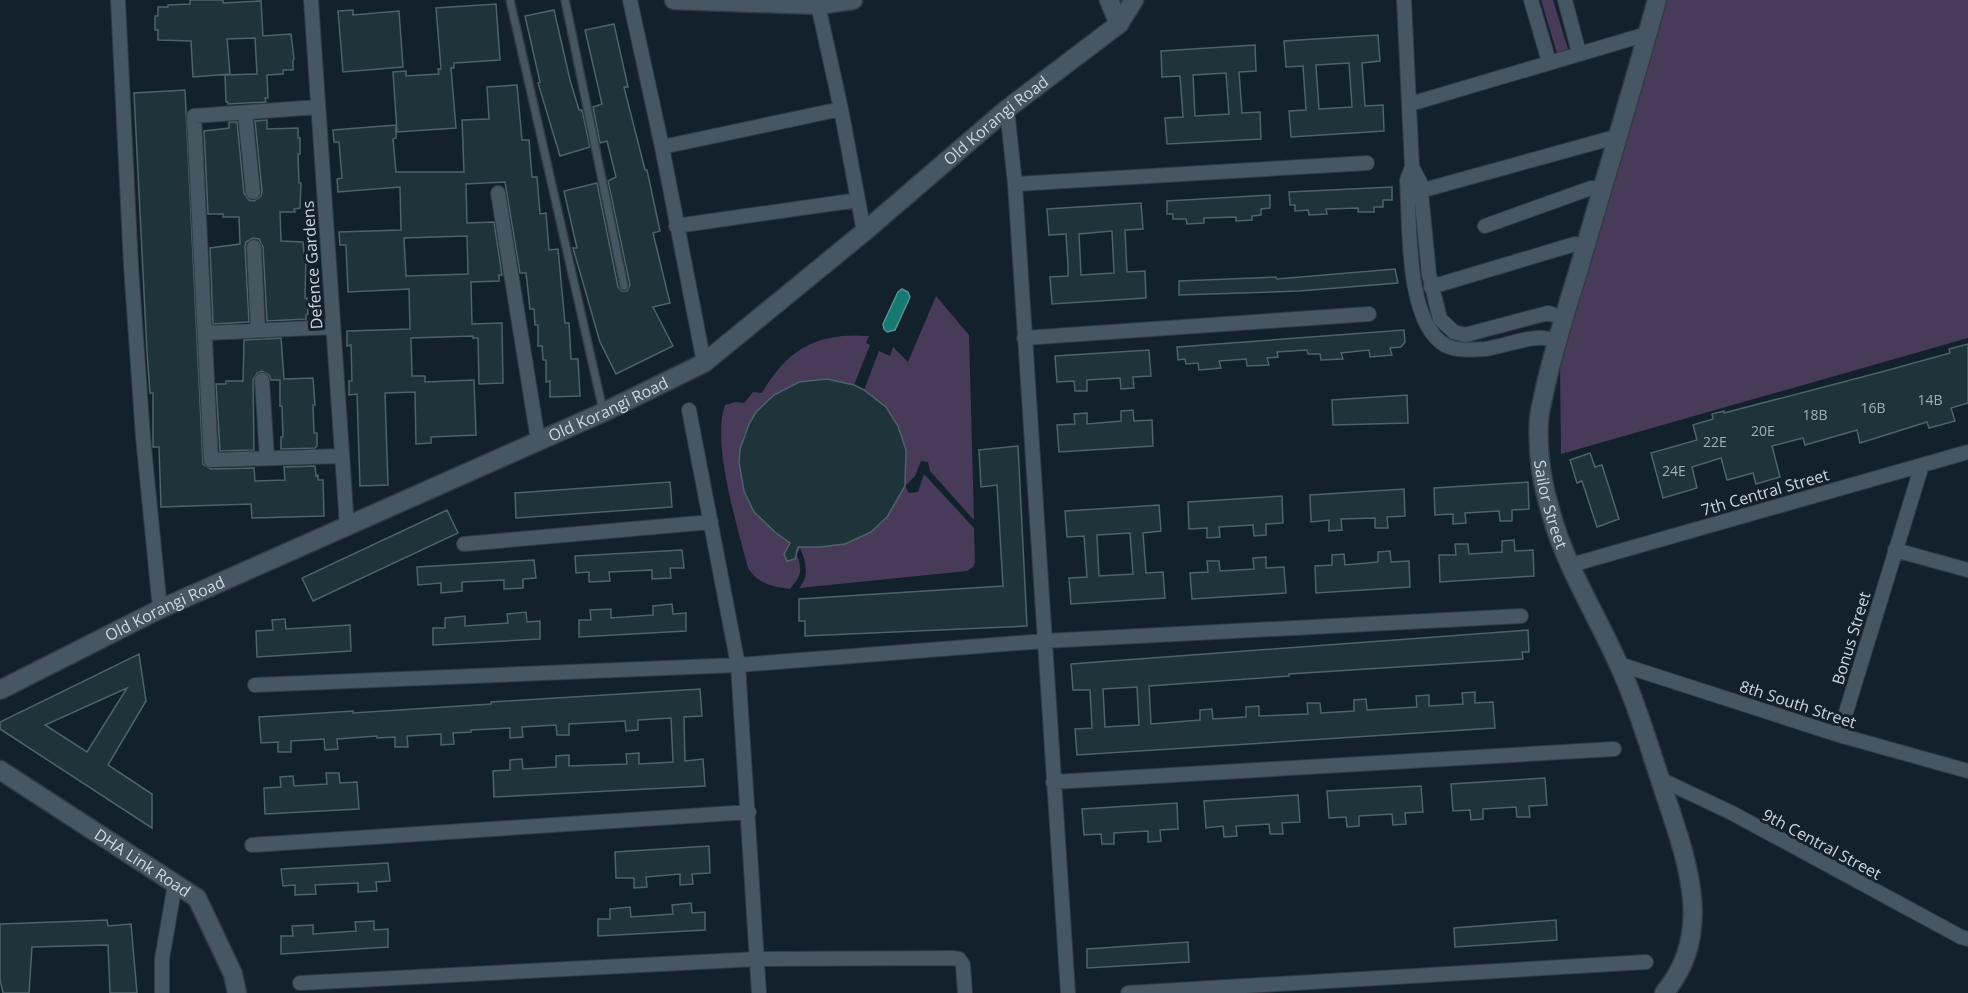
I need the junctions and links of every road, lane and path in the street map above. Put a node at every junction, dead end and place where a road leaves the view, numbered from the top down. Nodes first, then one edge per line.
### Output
1 (118, 0) edge
2 (310, 0) edge
3 (510, 0) edge
4 (565, 0) edge
5 (630, 0) edge
6 (674, 0) edge
7 (853, 0) edge
8 (1109, 0) edge
9 (1134, 0) edge
10 (1418, 0) edge
11 (1531, 0) edge
12 (1565, 0) edge
13 (1657, 0) edge
14 (1404, 2) edge
15 (818, 5) junction
16 (1119, 24) junction
17 (1647, 34) junction
18 (1580, 54) junction
19 (1549, 62) junction
20 (1410, 104) junction
21 (318, 107) junction
22 (841, 109) junction
23 (1007, 109) junction
24 (245, 113) junction
25 (1619, 136) junction
26 (662, 147) junction
27 (1367, 163) dead end
28 (1412, 167) junction
29 (1015, 184) junction
30 (1602, 190) junction
31 (1420, 191) junction
32 (253, 192) dead end
33 (498, 193) dead end
34 (858, 200) junction
35 (676, 226) junction
36 (1485, 226) dead end
37 (864, 232) junction
38 (1585, 246) junction
39 (254, 247) dead end
40 (624, 286) dead end
41 (1431, 287) junction
42 (1369, 314) dead end
43 (1564, 318) junction
44 (333, 327) junction
45 (258, 330) junction
46 (206, 333) junction
47 (1024, 338) junction
48 (1557, 342) junction
49 (704, 363) junction
50 (262, 380) dead end
51 (689, 410) dead end
52 (604, 412) junction
53 (538, 440) junction
54 (1968, 452) edge
55 (342, 456) junction
56 (267, 458) junction
57 (1922, 465) junction
58 (711, 522) junction
59 (347, 527) junction
60 (464, 544) dead end
61 (1895, 550) junction
62 (1571, 565) junction
63 (1968, 570) edge
64 (160, 609) junction
65 (1521, 616) dead end
66 (1044, 641) junction
67 (1619, 664) junction
68 (738, 665) junction
69 (255, 685) dead end
70 (0, 690) edge
71 (1839, 735) junction
72 (1614, 749) dead end
73 (0, 770) edge
74 (1968, 771) edge
75 (1660, 779) junction
76 (1053, 782) junction
77 (749, 812) junction
78 (252, 845) dead end
79 (175, 884) junction
80 (1968, 939) edge
81 (758, 959) junction
82 (1646, 962) dead end
83 (300, 983) dead end
84 (1666, 992) edge
85 (162, 993) edge
86 (237, 993) edge
87 (759, 993) edge
88 (965, 993) edge
89 (1068, 993) edge
90 (1128, 993) edge

1 - 64 street
2 - 21 street, Defence Gardens
3 - 52 lane
4 - 40 lane
5 - 26 street
6 - 15 street
7 - 15 street
8 - 16 street
9 - 16 street, Old Korangi Road
10 - 14 street
11 - 19 street
12 - 18 street
13 - 17 street, Sailor Street
14 - 20 street
15 - 22 street
16 - 23 street, Old Korangi Road
17 - 18 street
17 - 25 street, Sailor Street
18 - 19 street
19 - 20 street
20 - 28 street
21 - 24 street
21 - 44 street, Defence Gardens
22 - 26 street
22 - 34 street
23 - 29 street
23 - 37 street, Old Korangi Road
24 - 32 street
24 - 46 street
25 - 30 street, Sailor Street
25 - 31 street
26 - 35 street
27 - 29 street
28 - 31 street
28 - 48 street
29 - 47 street
30 - 36 street
30 - 38 street, Sailor Street
31 - 41 street
33 - 53 street
34 - 35 street
34 - 37 street
35 - 49 street
37 - 49 street, Old Korangi Road
38 - 41 street
38 - 43 street, Sailor Street
39 - 45 street
41 - 43 street
42 - 47 street
43 - 48 street, Sailor Street
44 - 45 street
44 - 55 street, Defence Gardens
45 - 46 street
46 - 56 street
47 - 66 street
48 - 62 street, Sailor Street
49 - 52 street, Old Korangi Road
50 - 56 street
51 - 58 street
52 - 53 street, Old Korangi Road
53 - 59 street, Old Korangi Road
54 - 57 street, 7th Central Street
55 - 56 street
55 - 59 street, Defence Gardens
57 - 61 street, Bonus Street
57 - 62 street, 7th Central Street
58 - 60 street
58 - 68 street
59 - 64 street, Old Korangi Road
61 - 63 street
61 - 71 street, Bonus Street
62 - 67 street, Sailor Street
64 - 70 street, Old Korangi Road
65 - 66 street
66 - 68 street
66 - 76 street
67 - 71 street, 8th South Street
67 - 75 street, Sailor Street
68 - 69 street
68 - 77 street
71 - 74 street, 8th South Street
72 - 76 street
73 - 79 street, DHA Link Road
75 - 80 street, 9th Central Street
75 - 84 street, Sailor Street
76 - 89 street
77 - 78 street
77 - 81 street
79 - 85 street
79 - 86 street, DHA Link Road
81 - 83 street
81 - 87 street
81 - 88 street
82 - 90 street

